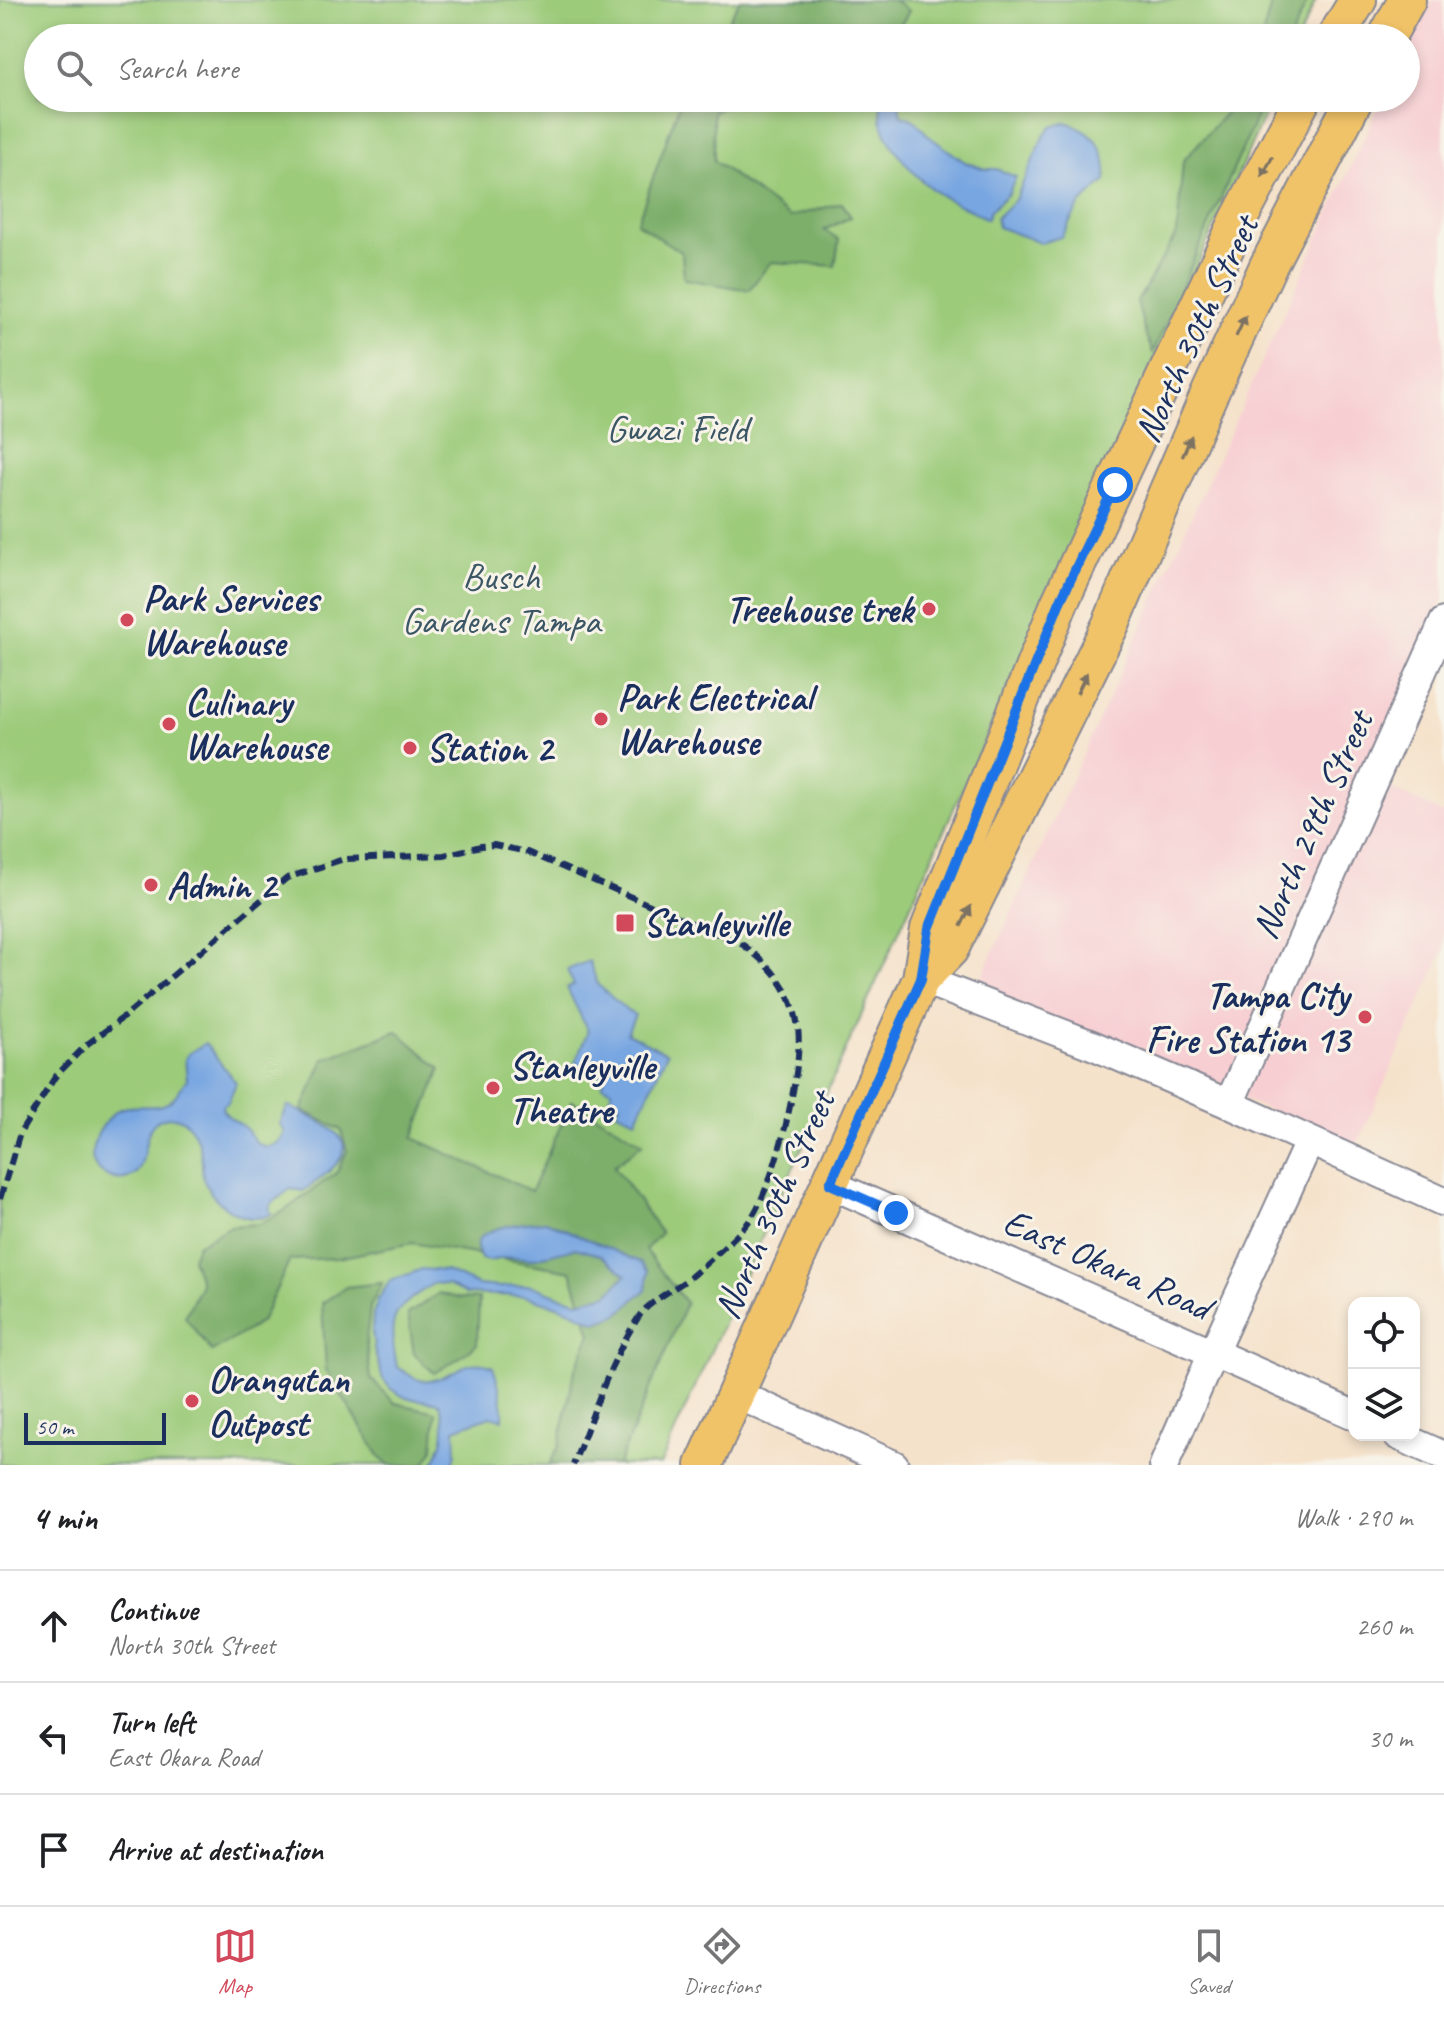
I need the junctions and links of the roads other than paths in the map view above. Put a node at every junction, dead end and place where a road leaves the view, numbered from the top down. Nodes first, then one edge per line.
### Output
1 (1333, 0) edge
2 (1358, 0) edge
3 (1407, 0) edge
4 (1326, 24) edge
5 (1343, 24) edge
6 (1394, 24) edge
7 (1296, 112) edge
8 (1348, 112) edge
9 (1444, 622) edge
10 (921, 979) junction
11 (1229, 1104) junction
12 (1309, 1142) junction
13 (830, 1184) junction
14 (1444, 1202) edge
15 (1213, 1352) junction
16 (736, 1394) junction
17 (1348, 1412) edge
18 (1410, 1441) edge
19 (1444, 1456) edge
20 (704, 1465) edge
21 (894, 1465) edge
22 (1164, 1465) edge

1 - 4 main road
2 - 5 main road
3 - 6 main road
7 -> 10 main road, North 30th Street
10 -> 8 main road, North 30th Street
9 - 11 street, North 29th Street
10 - 11 street
10 - 13 main road, North 30th Street
11 - 12 street
12 - 14 street
12 - 15 street
13 - 15 street, East Okara Road
13 - 16 main road, North 30th Street
15 - 17 street, East Okara Road
15 - 22 street
16 - 20 main road, North 30th Street
16 - 21 street
18 - 19 street

